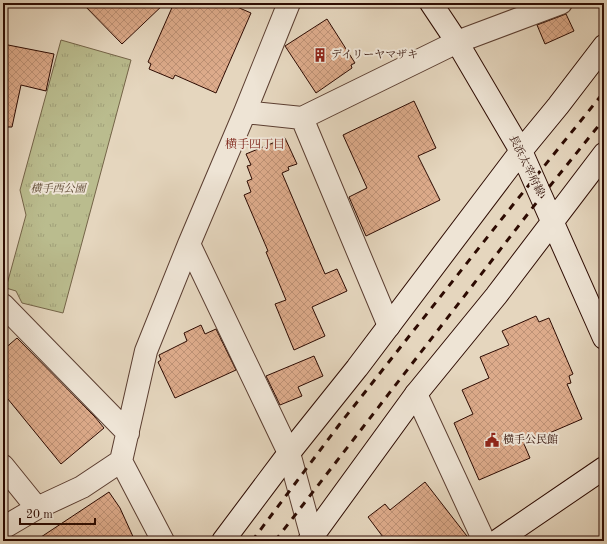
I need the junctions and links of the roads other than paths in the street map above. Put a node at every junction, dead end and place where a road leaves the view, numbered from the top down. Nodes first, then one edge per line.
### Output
1 (289, 3) edge
2 (431, 3) edge
3 (561, 3) edge
4 (457, 42) junction
5 (604, 46) edge
6 (245, 112) junction
7 (302, 118) junction
8 (521, 151) junction
9 (604, 154) edge
10 (552, 221) junction
11 (189, 244) junction
12 (3, 305) edge
13 (389, 326) junction
14 (604, 338) edge
15 (416, 394) junction
16 (128, 433) junction
17 (289, 452) junction
18 (121, 461) junction
19 (3, 466) edge
20 (604, 468) edge
21 (37, 508) junction
22 (3, 528) edge
23 (312, 540) edge
24 (164, 541) edge
25 (223, 541) edge
26 (484, 541) edge
27 (497, 541) edge

1 - 6 street
2 - 4 street, 長浜太宰府線
3 - 4 street
4 - 7 street
4 - 8 street, 長浜太宰府線
5 - 8 street
6 - 7 street
6 - 11 street
7 - 13 street
8 - 10 street, 長浜太宰府線
8 - 13 street
9 - 10 street
10 - 14 street, 長浜太宰府線
10 - 15 street
11 - 16 street
11 - 17 street
12 - 16 street
13 - 17 street
15 - 23 street
15 - 26 street
16 - 18 street
17 - 23 street
17 - 25 street
18 - 21 street
18 - 24 street
19 - 21 street
20 - 27 street
21 - 22 street

